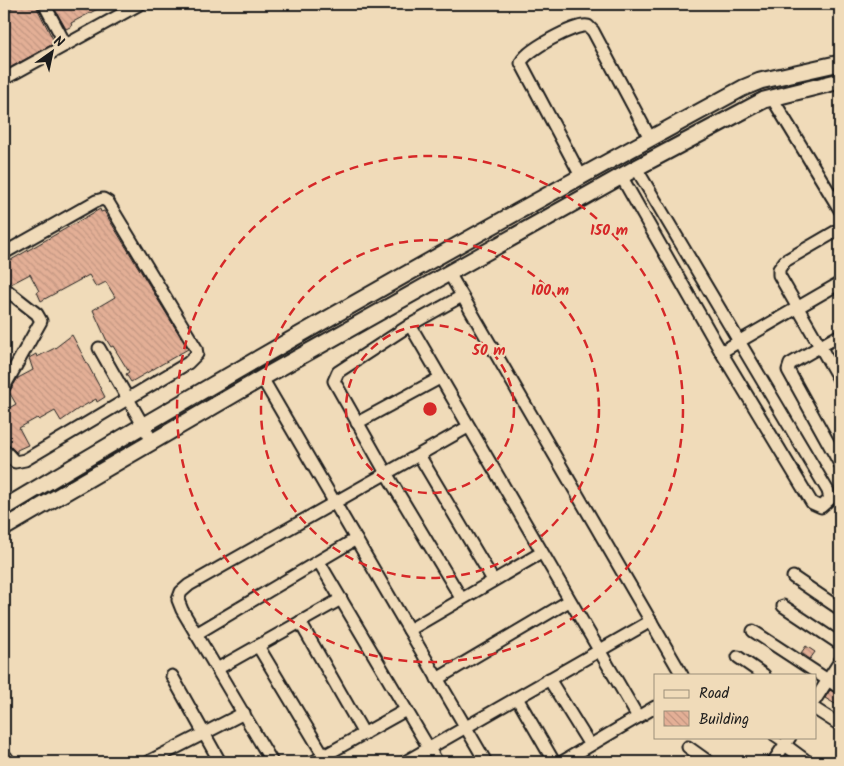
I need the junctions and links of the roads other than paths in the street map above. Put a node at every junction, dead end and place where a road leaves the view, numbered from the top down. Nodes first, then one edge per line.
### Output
1 (44, 4) edge
2 (140, 4) edge
3 (66, 45) junction
4 (840, 63) edge
5 (4, 79) edge
6 (840, 81) edge
7 (772, 98) junction
8 (650, 138) junction
9 (636, 168) junction
10 (581, 176) junction
11 (621, 176) junction
12 (840, 210) edge
13 (840, 229) edge
14 (4, 253) edge
15 (449, 273) junction
16 (840, 283) edge
17 (4, 288) edge
18 (462, 296) junction
19 (798, 308) junction
20 (410, 325) junction
21 (840, 335) edge
22 (738, 342) junction
23 (820, 346) junction
24 (98, 348) dead end
25 (721, 352) junction
26 (262, 378) junction
27 (440, 378) junction
28 (840, 380) edge
29 (4, 387) edge
30 (127, 397) junction
31 (357, 423) junction
32 (143, 424) junction
33 (468, 427) junction
34 (152, 440) junction
35 (4, 450) edge
36 (418, 455) junction
37 (840, 464) edge
38 (386, 473) junction
39 (335, 502) junction
40 (4, 508) edge
41 (4, 528) edge
42 (356, 539) junction
43 (541, 553) junction
44 (319, 562) junction
45 (793, 577) dead end
46 (492, 580) junction
47 (461, 598) junction
48 (341, 599) junction
49 (569, 601) junction
50 (783, 606) dead end
51 (840, 609) edge
52 (651, 621) junction
53 (300, 622) junction
54 (409, 630) junction
55 (753, 631) dead end
56 (196, 634) junction
57 (840, 644) edge
58 (258, 646) junction
59 (599, 651) junction
60 (738, 657) dead end
61 (840, 661) edge
62 (218, 669) junction
63 (681, 674) edge
64 (763, 674) edge
65 (172, 676) dead end
66 (437, 679) junction
67 (828, 679) junction
68 (549, 680) junction
69 (840, 688) edge
70 (517, 698) junction
71 (816, 698) edge
72 (654, 708) edge
73 (406, 710) junction
74 (816, 710) edge
75 (244, 713) junction
76 (638, 717) junction
77 (840, 725) edge
78 (466, 727) junction
79 (204, 734) junction
80 (364, 734) junction
81 (788, 741) edge
82 (590, 745) junction
83 (688, 747) dead end
84 (429, 748) junction
85 (319, 759) edge
86 (148, 762) edge
87 (220, 762) edge
88 (272, 762) edge
89 (405, 762) edge
90 (437, 762) edge
91 (486, 762) edge
92 (554, 762) edge
93 (562, 762) edge
94 (709, 762) edge
95 (773, 762) edge
96 (808, 762) edge

1 - 3 street
2 - 3 street
3 - 5 street
4 - 8 street
6 - 7 street
7 - 9 street
7 - 12 street
8 - 10 street
8 - 10 street
9 - 11 street
9 - 22 street
10 - 32 street
11 - 15 street
11 - 25 street
13 - 19 street
14 - 30 street
15 - 18 street
15 - 26 street
16 - 19 street
17 - 29 street
18 - 20 street
18 - 52 street
19 - 22 street
19 - 23 street
20 - 27 street
20 - 31 street
21 - 23 street
22 - 25 street
22 - 25 street
23 - 28 street
23 - 37 street
24 - 30 street
26 - 34 street
26 - 39 street
27 - 31 street
27 - 33 street
30 - 32 street
30 - 35 street
31 - 38 street
32 - 34 street
32 - 40 street
33 - 36 street
33 - 43 street
34 - 41 street
36 - 38 street
36 - 46 street
38 - 39 street
38 - 47 street
39 - 42 street
39 - 56 street
42 - 44 street
42 - 54 street
43 - 46 street
43 - 49 street
44 - 48 street
44 - 56 street
45 - 51 street
46 - 47 street
47 - 54 street
48 - 53 street
48 - 73 street
49 - 59 street
49 - 66 street
50 - 57 street
52 - 59 street
52 - 63 street
53 - 58 street
53 - 80 street
54 - 66 street
55 - 67 street
56 - 62 street
58 - 62 street
58 - 85 street
59 - 68 street
59 - 76 street
60 - 64 street
61 - 67 street
62 - 75 street
65 - 79 street
66 - 78 street
67 - 69 street
67 - 71 street
68 - 70 street
68 - 82 street
70 - 78 street
70 - 92 street
72 - 76 street
73 - 80 street
73 - 84 street
74 - 77 street
75 - 79 street
75 - 88 street
76 - 82 street
78 - 84 street
78 - 91 street
79 - 86 street
79 - 87 street
80 - 85 street
81 - 95 street
81 - 96 street
82 - 93 street
83 - 94 street
84 - 89 street
84 - 90 street

